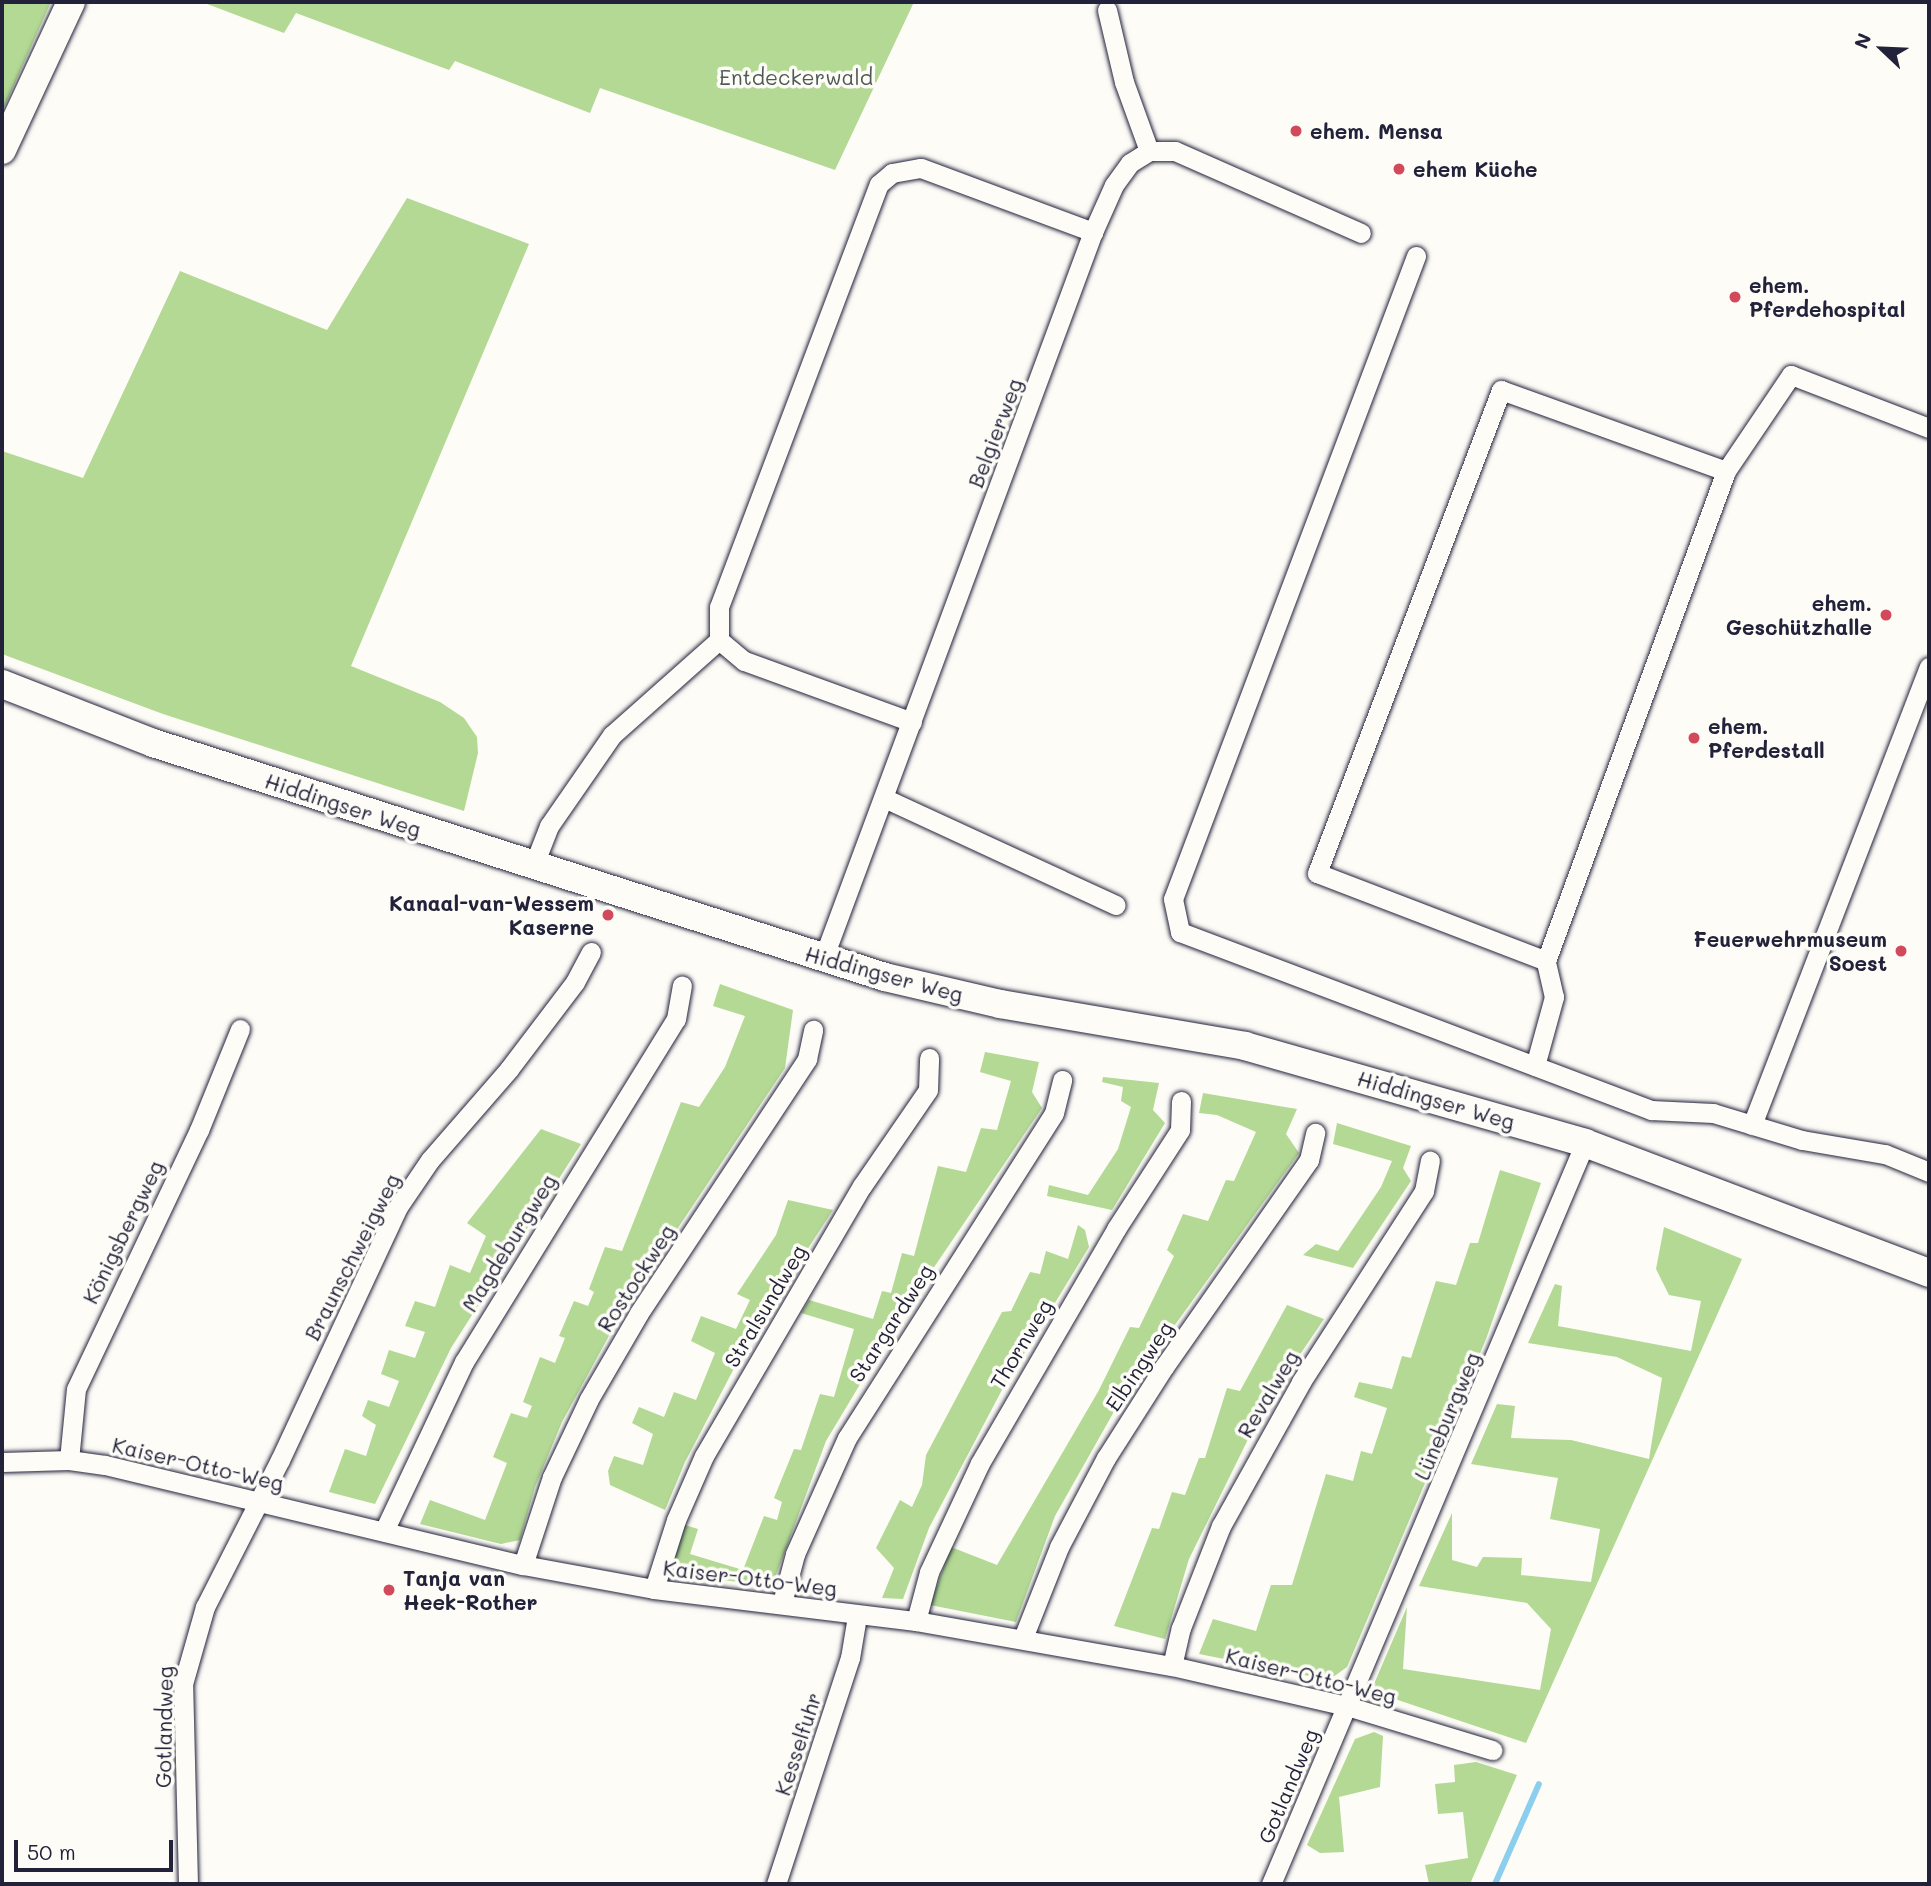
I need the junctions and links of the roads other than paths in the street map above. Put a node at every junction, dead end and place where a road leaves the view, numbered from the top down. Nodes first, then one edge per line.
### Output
1 (71, 2) edge
2 (1107, 10) dead end
3 (2, 150) edge
4 (1149, 151) junction
5 (1093, 232) junction
6 (1361, 233) dead end
7 (1416, 256) dead end
8 (1929, 428) edge
9 (1726, 471) junction
10 (719, 640) junction
11 (1929, 667) edge
12 (2, 684) edge
13 (912, 722) junction
14 (884, 798) junction
15 (533, 867) junction
16 (1116, 905) dead end
17 (591, 951) dead end
18 (823, 960) junction
19 (1546, 961) junction
20 (682, 986) dead end
21 (240, 1029) dead end
22 (813, 1030) dead end
23 (929, 1058) dead end
24 (1535, 1066) junction
25 (1062, 1080) dead end
26 (1181, 1101) dead end
27 (1752, 1125) junction
28 (1315, 1133) dead end
29 (1585, 1143) junction
30 (1430, 1161) dead end
31 (1929, 1171) edge
32 (1929, 1273) edge
33 (69, 1460) junction
34 (2, 1462) edge
35 (258, 1502) junction
36 (384, 1531) junction
37 (523, 1565) junction
38 (654, 1589) junction
39 (782, 1603) junction
40 (858, 1616) junction
41 (915, 1621) junction
42 (1023, 1638) junction
43 (1172, 1666) junction
44 (1346, 1706) junction
45 (1492, 1750) dead end
46 (188, 1884) edge
47 (776, 1884) edge
48 (1271, 1884) edge

1 - 3 main road
2 - 4 street
4 - 5 street, Belgierweg
4 - 6 street
5 - 10 street
5 - 13 street, Belgierweg
7 - 24 street
8 - 9 street
9 - 19 street
9 - 19 street
10 - 13 street
10 - 15 street
11 - 27 street
12 - 15 main road, Hiddingser Weg
13 - 14 street, Belgierweg
14 - 16 street
14 - 18 street, Belgierweg
15 - 18 main road, Hiddingser Weg
17 - 35 street, Braunschweigweg
18 - 29 main road, Hiddingser Weg
19 - 24 street
20 - 36 street, Magdeburgweg
21 - 33 street, Königsbergweg
22 - 37 street, Rostockweg
23 - 38 street, Stralsundweg
24 - 27 street
25 - 39 street, Stargardweg
26 - 41 street, Thornweg
27 - 31 street
28 - 42 street, Elbingweg
29 - 32 main road, Hiddingser Weg
29 - 44 street, Lüneburgweg
30 - 43 street, Revalweg
33 - 34 street, Kaiser-Otto-Weg
33 - 35 street, Kaiser-Otto-Weg
35 - 36 street, Kaiser-Otto-Weg
35 - 46 street, Gotlandweg
36 - 37 street, Kaiser-Otto-Weg
37 - 38 street, Kaiser-Otto-Weg
38 - 39 street, Kaiser-Otto-Weg
39 - 40 street, Kaiser-Otto-Weg
40 - 41 street, Kaiser-Otto-Weg
40 - 47 street, Kesselfuhr
41 - 42 street, Kaiser-Otto-Weg
42 - 43 street, Kaiser-Otto-Weg
43 - 44 street, Kaiser-Otto-Weg
44 - 45 street, Kaiser-Otto-Weg
44 - 48 street, Gotlandweg

